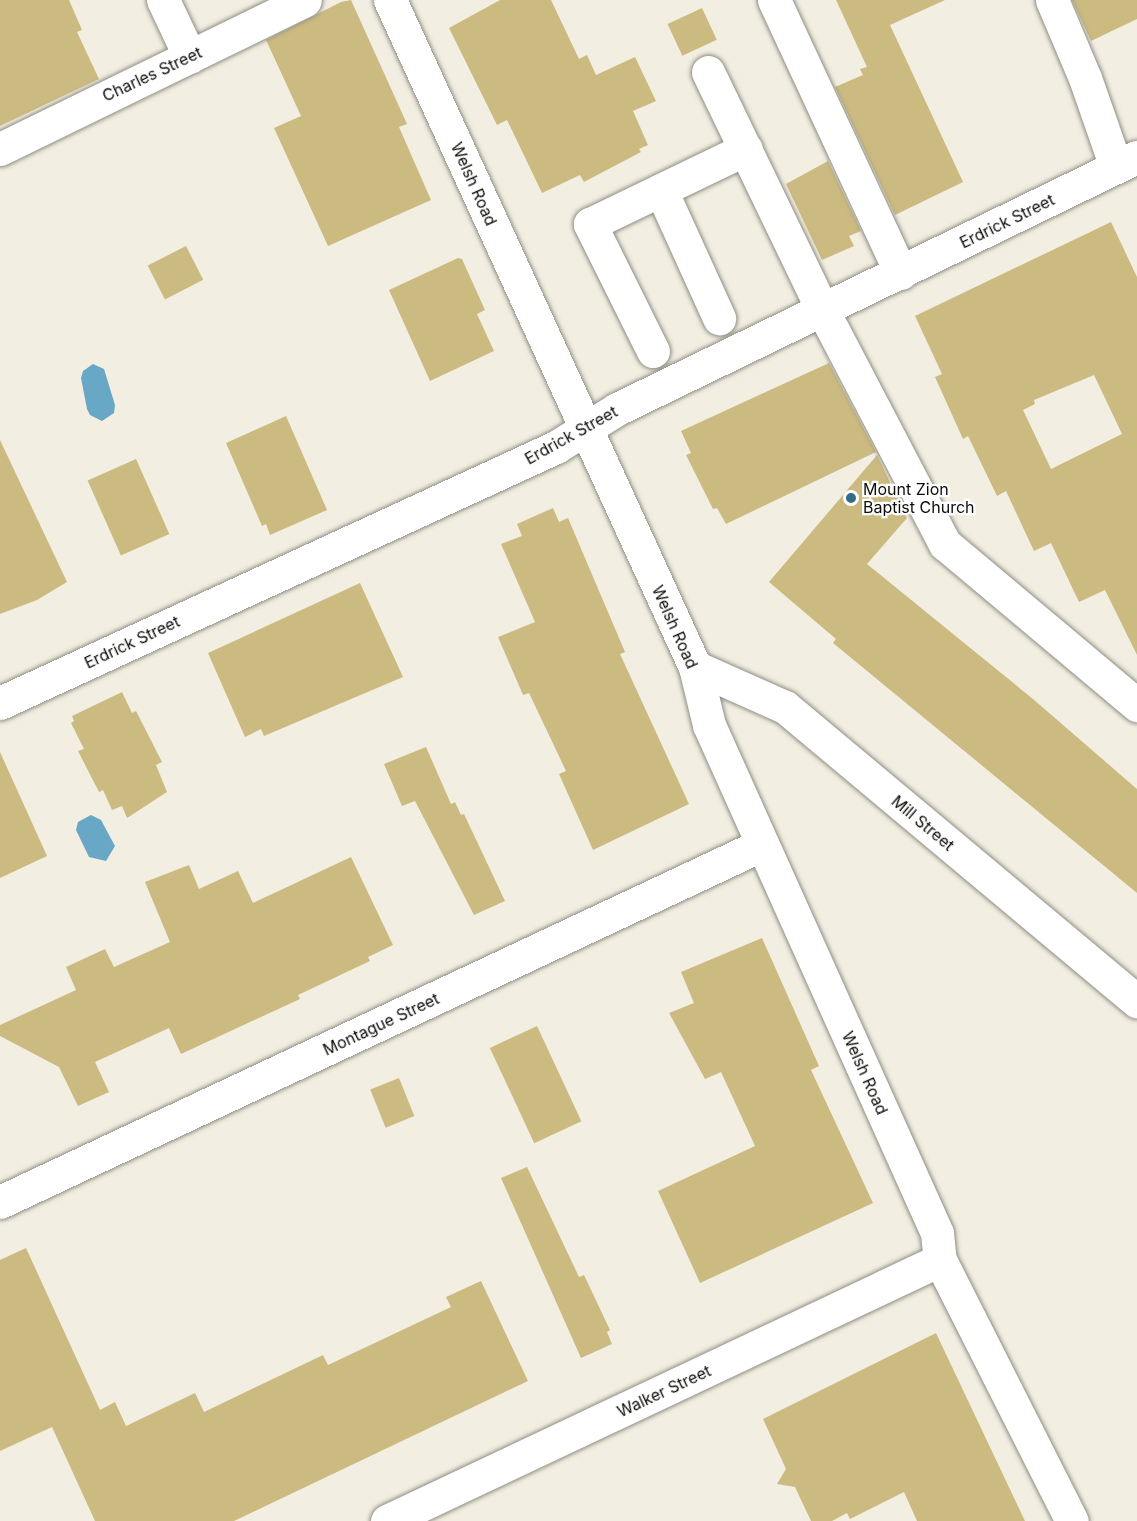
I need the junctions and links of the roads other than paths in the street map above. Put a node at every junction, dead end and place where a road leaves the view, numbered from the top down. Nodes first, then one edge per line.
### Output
1 (163, 0) edge
2 (390, 0) edge
3 (774, 0) edge
4 (1052, 0) edge
5 (288, 4) edge
6 (190, 57) junction
7 (708, 72) dead end
8 (0, 149) edge
9 (746, 149) junction
10 (1126, 162) edge
11 (661, 190) junction
12 (901, 273) junction
13 (823, 311) junction
14 (720, 318) dead end
15 (652, 351) dead end
16 (584, 427) junction
17 (695, 667) junction
18 (0, 703) edge
19 (1137, 705) edge
20 (761, 845) junction
21 (1137, 1001) edge
22 (0, 1202) edge
23 (940, 1260) junction
24 (387, 1521) edge
25 (1072, 1521) edge

1 - 6 street
2 - 16 street, Welsh Road
3 - 12 street
4 - 10 street
5 - 6 street, Charles Street
6 - 8 street, Charles Street
7 - 9 street
9 - 11 street
9 - 13 street
10 - 12 street, Erdrick Street
11 - 14 street
11 - 15 street
12 - 13 street, Erdrick Street
13 - 16 street, Erdrick Street
13 - 19 street
16 - 17 street, Welsh Road
16 - 18 street, Erdrick Street
17 - 20 street, Welsh Road
17 - 21 street, Mill Street
20 - 22 street, Montague Street
20 - 23 street, Welsh Road
23 - 24 street, Walker Street
23 - 25 street, Welsh Road

